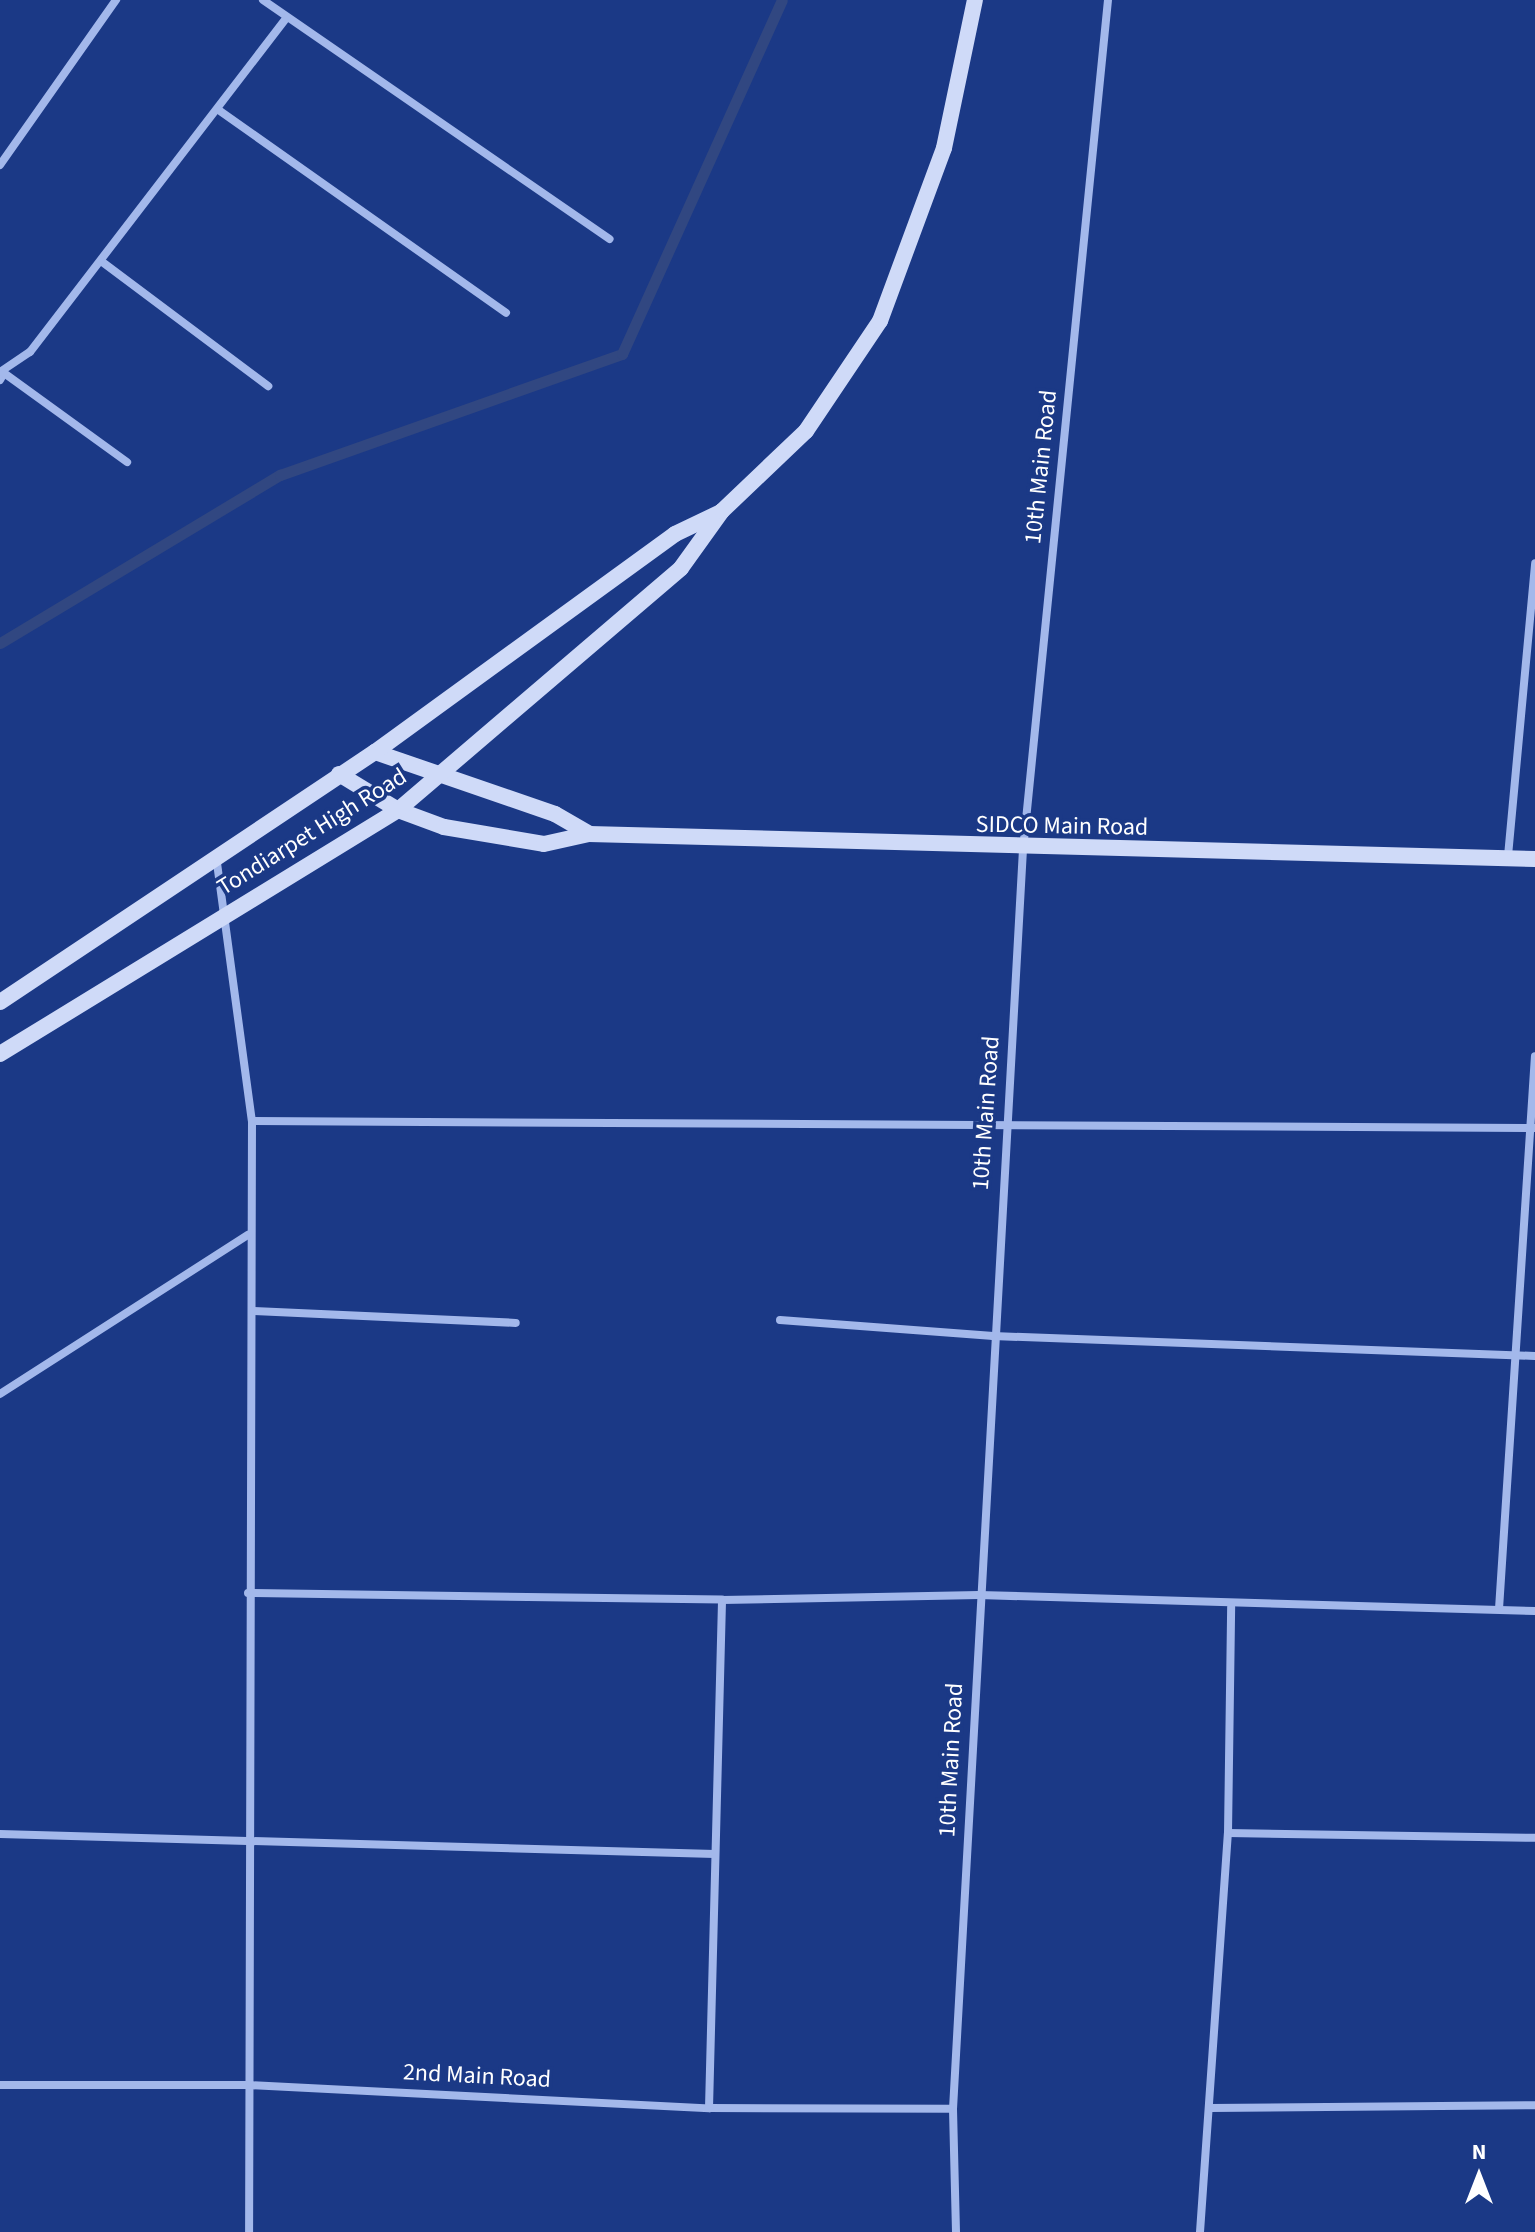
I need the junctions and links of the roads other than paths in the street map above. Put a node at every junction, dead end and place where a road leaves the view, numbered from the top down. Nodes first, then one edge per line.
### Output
1 (116, 0) edge
2 (263, 0) edge
3 (975, 0) edge
4 (1108, 0) edge
5 (287, 17) junction
6 (220, 111) junction
7 (0, 165) edge
8 (610, 239) dead end
9 (101, 261) junction
10 (506, 313) dead end
11 (1, 375) edge
12 (268, 386) dead end
13 (127, 462) dead end
14 (722, 511) junction
15 (1535, 563) edge
16 (375, 752) junction
17 (339, 774) junction
18 (441, 776) junction
19 (398, 810) junction
20 (589, 834) junction
21 (1023, 850) junction
22 (1508, 856) junction
23 (1535, 859) edge
24 (217, 863) junction
25 (222, 918) junction
26 (0, 1002) edge
27 (0, 1054) edge
28 (1535, 1056) edge
29 (252, 1121) junction
30 (1004, 1126) junction
31 (1532, 1128) edge
32 (248, 1235) junction
33 (254, 1311) junction
34 (780, 1320) dead end
35 (516, 1323) dead end
36 (993, 1336) junction
37 (1517, 1356) junction
38 (1535, 1356) edge
39 (0, 1394) edge
40 (248, 1593) junction
41 (979, 1595) junction
42 (722, 1600) junction
43 (1231, 1607) junction
44 (1499, 1609) junction
45 (1535, 1611) edge
46 (1228, 1833) junction
47 (0, 1834) edge
48 (1535, 1838) edge
49 (248, 1841) junction
50 (715, 1854) junction
51 (0, 2085) edge
52 (248, 2085) junction
53 (1535, 2105) edge
54 (709, 2108) junction
55 (1210, 2108) junction
56 (953, 2109) junction
57 (249, 2232) edge
58 (956, 2232) edge
59 (1200, 2232) edge

1 - 7 street
2 - 5 street
3 - 14 main road, Tondiarpet High Road
4 - 21 street, 10th Main Road
5 - 6 street
5 - 8 street
6 - 9 street
6 - 10 street
9 - 11 street
9 - 12 street
11 - 13 street
14 - 16 main road, Tondiarpet High Road
14 - 18 main road, Tondiarpet High Road
15 - 22 street
16 - 17 main road, Tondiarpet High Road
16 - 18 main road, SIDCO Main Road
17 - 19 main road, SIDCO Main Road
17 - 24 main road, Tondiarpet High Road
18 - 19 main road, Tondiarpet High Road
18 - 20 main road, SIDCO Main Road
19 - 20 main road, SIDCO Main Road
19 - 25 main road, Tondiarpet High Road
20 - 21 main road, SIDCO Main Road
21 - 22 main road, SIDCO Main Road
21 - 30 street, 10th Main Road
22 - 23 main road, SIDCO Main Road
24 - 25 street
24 - 26 main road, Tondiarpet High Road
25 - 27 main road, Tondiarpet High Road
25 - 29 street
28 - 31 street
29 - 30 street
29 - 32 street
30 - 31 street
30 - 36 street, 10th Main Road
31 - 37 street
32 - 33 street
32 - 39 street
33 - 35 street
33 - 40 street
34 - 36 street
36 - 37 street
36 - 41 street, 10th Main Road
37 - 38 street
37 - 44 street
40 - 42 street
40 - 49 street
41 - 42 street
41 - 43 street
41 - 56 street, 10th Main Road
42 - 50 street
43 - 44 street
43 - 46 street
44 - 45 street
46 - 48 street
46 - 55 street
47 - 49 street
49 - 50 street
49 - 52 street
50 - 54 street
51 - 52 street, 2nd Main Road
52 - 54 street, 2nd Main Road
52 - 57 street
53 - 55 street
54 - 56 street, 2nd Main Road
55 - 59 street
56 - 58 street, 10th Main Road

